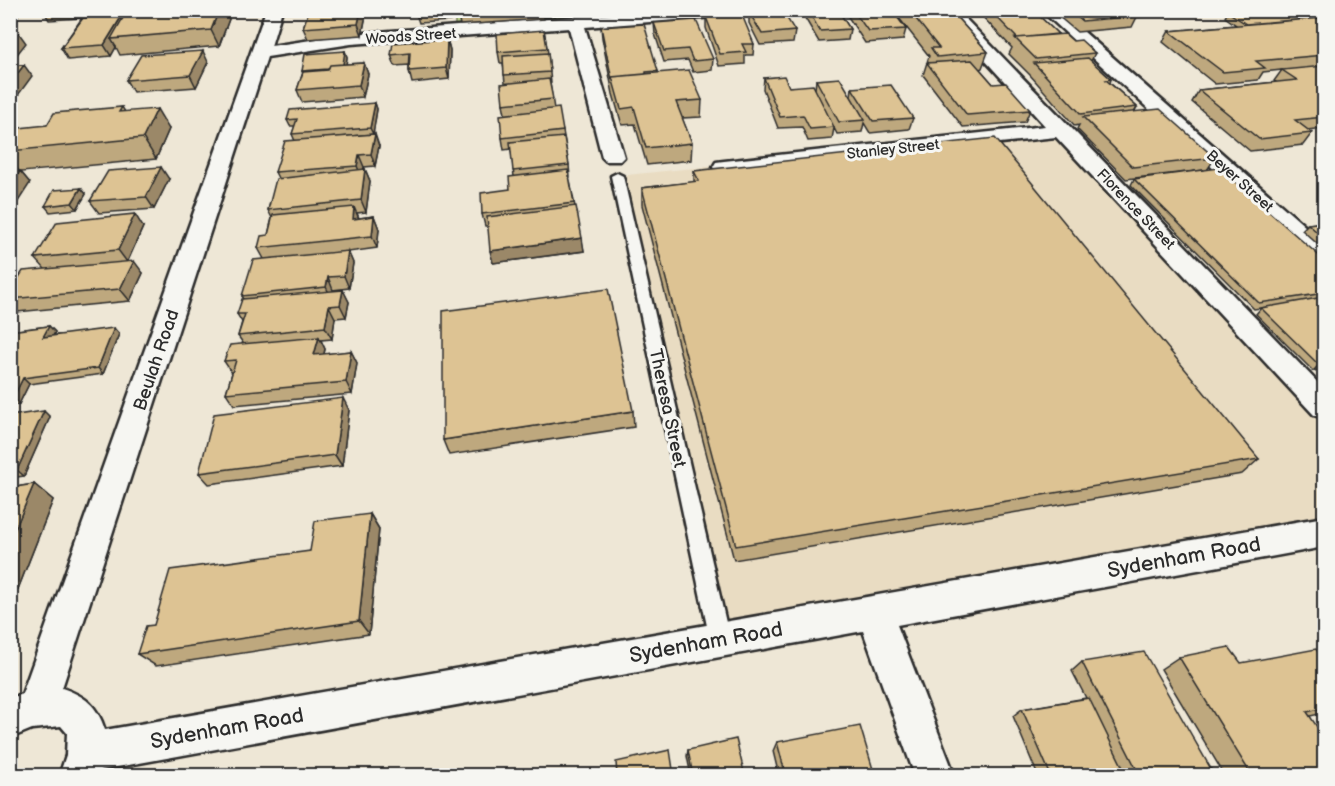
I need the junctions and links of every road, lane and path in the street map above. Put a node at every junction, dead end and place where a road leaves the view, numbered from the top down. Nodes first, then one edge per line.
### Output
1 (274, 10) edge
2 (741, 10) edge
3 (947, 10) edge
4 (1049, 10) edge
5 (576, 24) junction
6 (260, 53) junction
7 (1062, 130) junction
8 (613, 157) dead end
9 (724, 167) edge
10 (617, 176) dead end
11 (1324, 256) edge
12 (1324, 407) edge
13 (1324, 532) edge
14 (874, 612) junction
15 (720, 640) junction
16 (23, 714) edge
17 (83, 764) edge
18 (935, 776) edge

1 - 6 street, Beulah Road
2 - 5 street, Woods Street
3 - 7 street, Florence Street
4 - 11 street, Beyer Street
5 - 6 street, Woods Street
5 - 8 street
6 - 16 street, Beulah Road
7 - 9 street, Stanley Street
7 - 12 street, Florence Street
10 - 15 lane, Theresa Street
13 - 14 street, Sydenham Road
14 - 15 street, Sydenham Road
14 - 18 street
15 - 17 street, Sydenham Road
16 - 17 street

